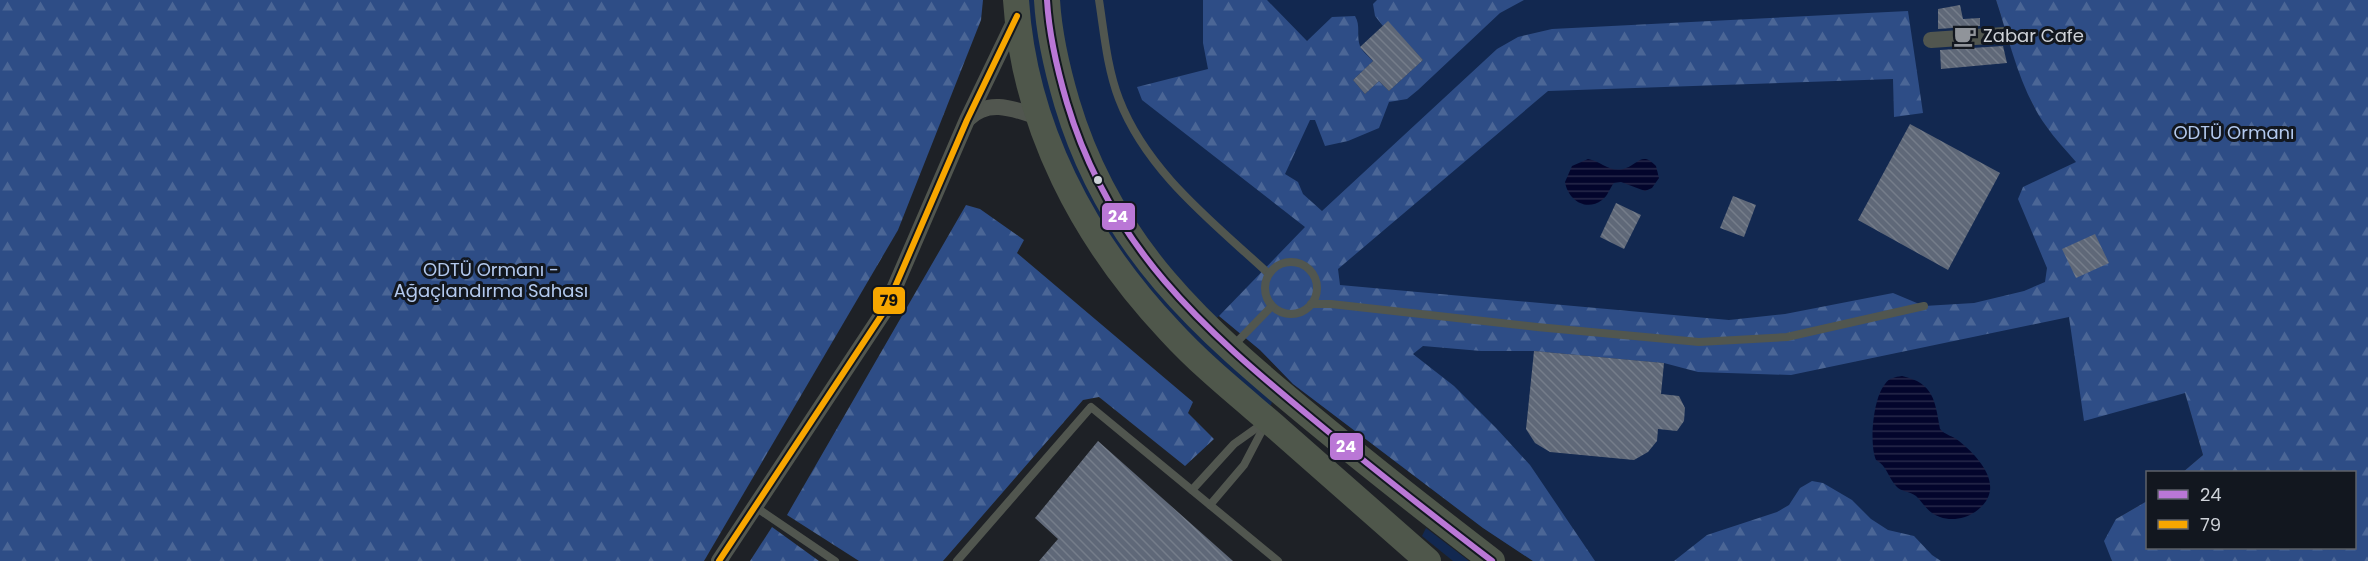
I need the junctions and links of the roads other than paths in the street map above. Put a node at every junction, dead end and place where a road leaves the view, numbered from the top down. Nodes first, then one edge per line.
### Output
1 (1047, 0) edge
2 (1099, 0) edge
3 (1016, 8) edge
4 (2004, 36) dead end
5 (1931, 40) dead end
6 (1038, 117) junction
7 (967, 120) junction
8 (1269, 274) junction
9 (1313, 301) junction
10 (1272, 306) junction
11 (1924, 306) dead end
12 (1230, 349) junction
13 (1286, 397) junction
14 (1267, 420) junction
15 (1192, 490) junction
16 (1210, 505) junction
17 (754, 506) junction
18 (719, 561) edge
19 (835, 561) edge
20 (957, 561) edge
21 (1278, 561) edge
22 (1428, 561) edge
23 (1492, 561) edge

1 - 12 main road
2 - 8 lane
3 - 6 main road
3 - 7 street
4 - 5 street
6 - 7 street
6 - 14 main road
7 - 17 street
8 - 9 lane
8 - 10 lane
9 - 10 lane
9 - 11 lane
10 - 12 lane
12 - 13 main road
13 - 14 main road
13 - 23 main road
14 - 15 lane
14 - 16 lane
14 - 22 main road
15 - 16 lane
15 - 20 lane
16 - 21 lane
17 - 18 street
17 - 19 lane

